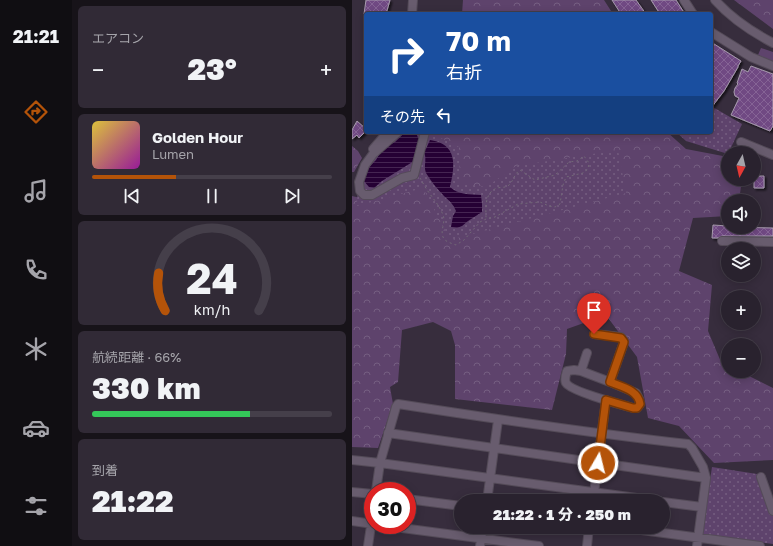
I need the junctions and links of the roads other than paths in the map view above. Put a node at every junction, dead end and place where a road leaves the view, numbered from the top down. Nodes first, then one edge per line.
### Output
1 (413, 0) edge
2 (684, 0) edge
3 (715, 0) edge
4 (412, 12) edge
5 (692, 12) edge
6 (713, 33) edge
7 (773, 44) edge
8 (773, 66) edge
9 (385, 134) edge
10 (396, 134) edge
11 (424, 134) edge
12 (740, 142) dead end
13 (773, 156) edge
14 (365, 165) junction
15 (722, 241) dead end
16 (773, 242) edge
17 (594, 334) dead end
18 (587, 353) dead end
19 (581, 371) junction
20 (610, 382) junction
21 (606, 400) junction
22 (498, 420) junction
23 (388, 434) junction
24 (602, 434) junction
25 (494, 449) junction
26 (352, 460) edge
27 (380, 463) junction
28 (598, 463) junction
29 (761, 477) dead end
30 (490, 478) junction
31 (706, 478) junction
32 (377, 482) edge
33 (352, 492) edge
34 (594, 492) junction
35 (364, 493) edge
36 (488, 494) edge
37 (608, 494) edge
38 (416, 499) edge
39 (670, 503) edge
40 (454, 505) edge
41 (702, 507) junction
42 (773, 511) edge
43 (352, 521) edge
44 (364, 523) edge
45 (416, 531) edge
46 (371, 534) edge
47 (588, 534) edge
48 (656, 534) edge
49 (481, 542) edge
50 (698, 542) edge
51 (368, 546) edge
52 (539, 546) edge
53 (587, 546) edge
54 (760, 546) edge

1 - 4 street
2 - 5 street
3 - 7 street
6 - 8 street
9 - 14 street
10 - 14 street
11 - 14 street
12 - 13 street
15 - 16 street
17 - 20 street
18 - 19 street
19 - 20 street
19 - 21 street
20 - 21 street
21 - 24 street
22 - 23 street
22 - 24 street
22 - 25 street
23 - 25 street
23 - 27 street
24 - 28 street
24 - 31 street
25 - 28 street
25 - 30 street
26 - 27 street
27 - 30 street
27 - 32 street
28 - 31 street
28 - 34 street
29 - 42 street
30 - 34 street
30 - 36 street
31 - 41 street
33 - 35 street
34 - 37 street
38 - 40 street
39 - 41 street
41 - 50 street
43 - 44 street
45 - 49 street
46 - 51 street
47 - 53 street
48 - 50 street
49 - 52 street
50 - 54 street

